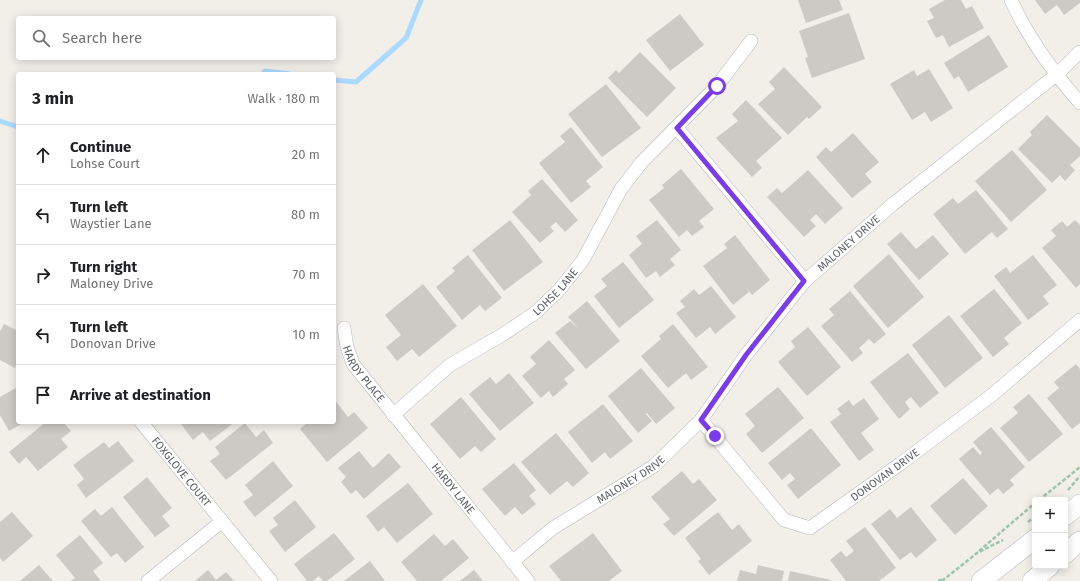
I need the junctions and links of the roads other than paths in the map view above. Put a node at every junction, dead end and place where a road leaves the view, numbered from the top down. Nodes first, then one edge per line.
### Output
1 (1010, 0) edge
2 (750, 40) dead end
3 (1080, 52) edge
4 (1056, 75) junction
5 (1080, 103) edge
6 (677, 128) junction
7 (804, 281) junction
8 (1080, 320) edge
9 (344, 328) dead end
10 (393, 415) junction
11 (701, 420) junction
12 (143, 424) edge
13 (1080, 504) edge
14 (1068, 514) edge
15 (221, 522) junction
16 (1030, 532) edge
17 (1080, 541) edge
18 (1068, 551) edge
19 (512, 562) junction
20 (1046, 569) edge
21 (148, 581) edge
22 (271, 581) edge
23 (528, 581) edge
24 (981, 581) edge
25 (1032, 581) edge

1 - 4 street
2 - 6 street, LOHSE LANE
3 - 4 street, MALONEY DRIVE
4 - 5 street
4 - 7 street, MALONEY DRIVE
6 - 7 street
6 - 10 street, LOHSE LANE
7 - 11 street, MALONEY DRIVE
8 - 11 street, DONOVAN DRIVE
9 - 10 street, HARDY PLACE
10 - 19 street, HARDY LANE
11 - 19 street, MALONEY DRIVE
12 - 15 street, FOXGLOVE COURT
13 - 14 main road
15 - 21 street
15 - 22 street, FOXGLOVE COURT
16 - 24 main road
17 - 18 main road
19 - 23 street, HARDY LANE
20 - 25 main road

